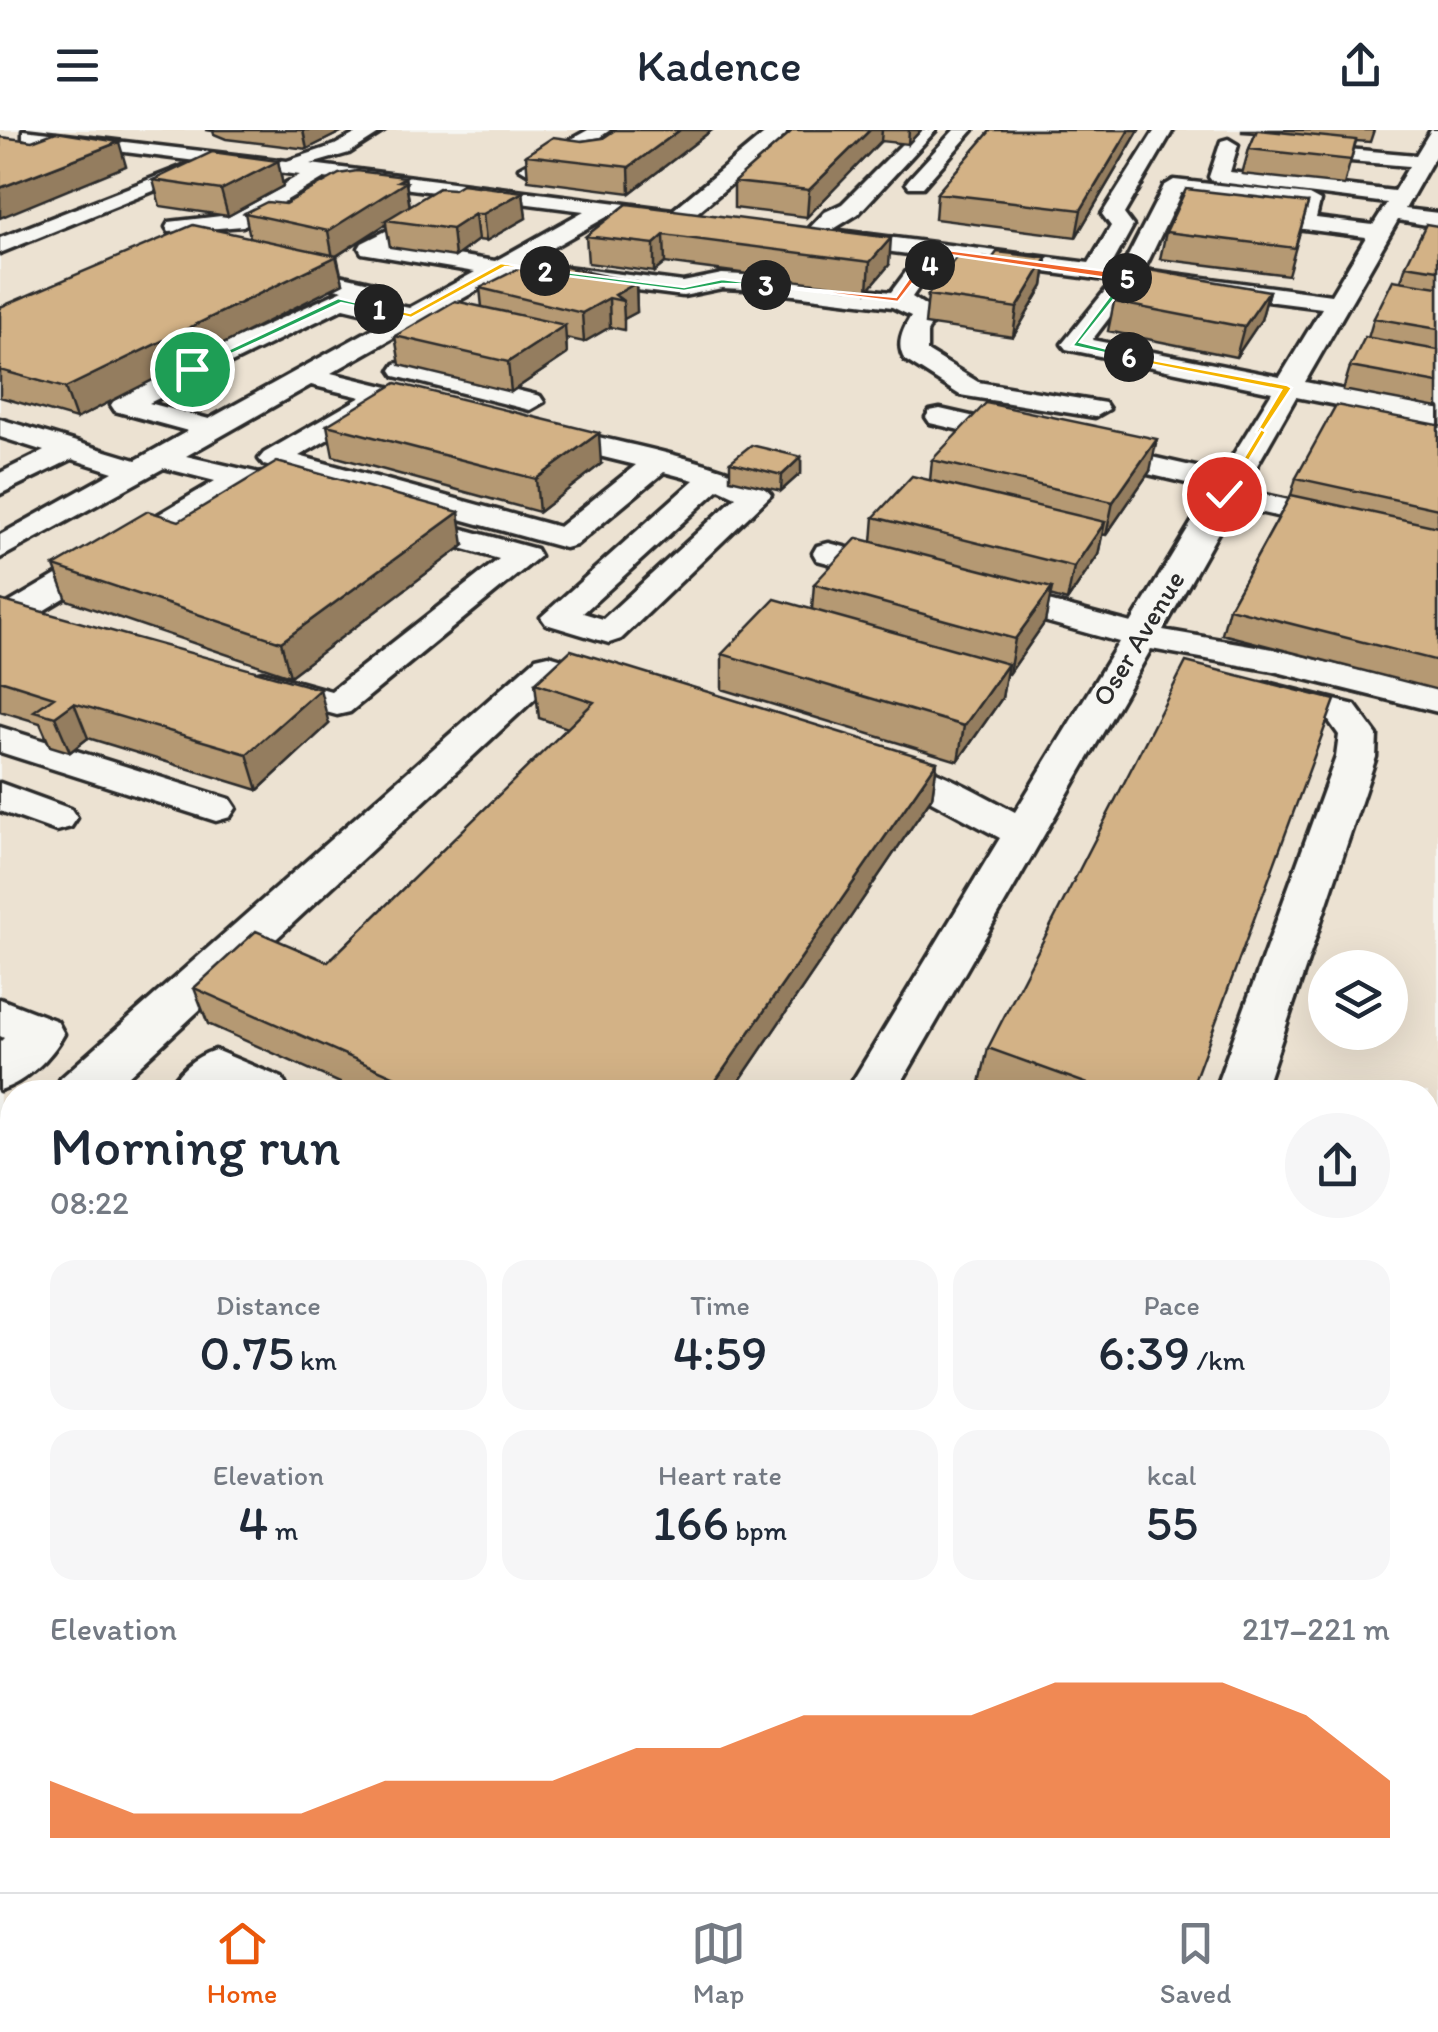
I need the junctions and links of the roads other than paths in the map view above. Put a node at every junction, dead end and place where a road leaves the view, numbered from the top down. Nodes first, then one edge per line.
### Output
1 (376, 130) edge
2 (601, 130) edge
3 (750, 130) edge
4 (778, 130) edge
5 (926, 130) edge
6 (964, 130) edge
7 (1164, 130) edge
8 (29, 134) edge
9 (1232, 150) edge
10 (220, 158) junction
11 (282, 166) junction
12 (321, 171) junction
13 (1410, 185) edge
14 (482, 192) junction
15 (901, 200) dead end
16 (606, 208) junction
17 (648, 213) junction
18 (678, 217) junction
19 (1438, 220) edge
20 (717, 222) edge
21 (176, 226) dead end
22 (0, 246) edge
23 (202, 251) edge
24 (948, 252) junction
25 (168, 254) edge
26 (354, 257) dead end
27 (257, 264) edge
28 (491, 272) junction
29 (1096, 272) junction
30 (1129, 276) junction
31 (340, 300) junction
32 (898, 300) junction
33 (1347, 300) junction
34 (663, 311) dead end
35 (411, 316) junction
36 (342, 354) junction
37 (305, 375) junction
38 (385, 394) junction
39 (1280, 399) junction
40 (530, 402) dead end
41 (1095, 409) dead end
42 (1438, 416) edge
43 (940, 417) dead end
44 (0, 428) edge
45 (201, 432) junction
46 (33, 438) junction
47 (1438, 446) edge
48 (68, 449) junction
49 (0, 455) edge
50 (274, 459) junction
51 (658, 462) junction
52 (146, 463) junction
53 (716, 476) junction
54 (241, 478) junction
55 (0, 485) edge
56 (1227, 489) junction
57 (1438, 543) edge
58 (0, 548) edge
59 (829, 553) dead end
60 (8, 610) edge
61 (67, 628) edge
62 (1133, 646) junction
63 (229, 673) edge
64 (659, 700) edge
65 (1438, 701) edge
66 (0, 739) edge
67 (842, 757) edge
68 (0, 796) edge
69 (216, 808) dead end
70 (56, 818) dead end
71 (1022, 833) junction
72 (0, 1016) edge
73 (0, 1071) edge
74 (92, 1080) edge
75 (204, 1080) edge
76 (238, 1080) edge
77 (884, 1080) edge
78 (1242, 1080) edge

1 - 11 street
2 - 14 street
3 - 17 street
4 - 18 street
5 - 24 street
6 - 15 street
7 - 29 street
8 - 10 street
9 - 13 street
9 - 13 street
10 - 11 street
10 - 22 street
11 - 12 street
12 - 14 street
12 - 21 street
13 - 19 street
13 - 30 street
13 - 33 street, Oser Avenue
14 - 16 street
14 - 28 street
16 - 17 street
16 - 28 street
17 - 18 street
18 - 20 street
23 - 25 street
24 - 29 street
24 - 32 street
26 - 28 street
27 - 31 street
28 - 32 street
28 - 34 street
28 - 35 street
29 - 30 street
30 - 33 street
30 - 39 street
31 - 35 street
31 - 45 street
32 - 41 street
33 - 39 street, Oser Avenue
35 - 36 street
36 - 37 street
36 - 40 street
37 - 38 street
37 - 45 street
38 - 50 street
38 - 51 street
39 - 42 street
39 - 47 street
39 - 56 street, Oser Avenue
43 - 56 street
44 - 46 street
45 - 50 street
45 - 52 street
46 - 48 street
46 - 49 street
48 - 52 street
48 - 55 street
50 - 51 street
51 - 53 street
52 - 54 street
52 - 58 street
53 - 53 street
54 - 60 street
54 - 63 street
56 - 57 street
56 - 62 street, Oser Avenue
59 - 62 street
60 - 61 street
62 - 65 street
62 - 71 street, Oser Avenue
62 - 78 street
64 - 74 street
66 - 69 street
67 - 71 street
68 - 70 street
71 - 77 street, Oser Avenue
72 - 73 street
75 - 76 street

